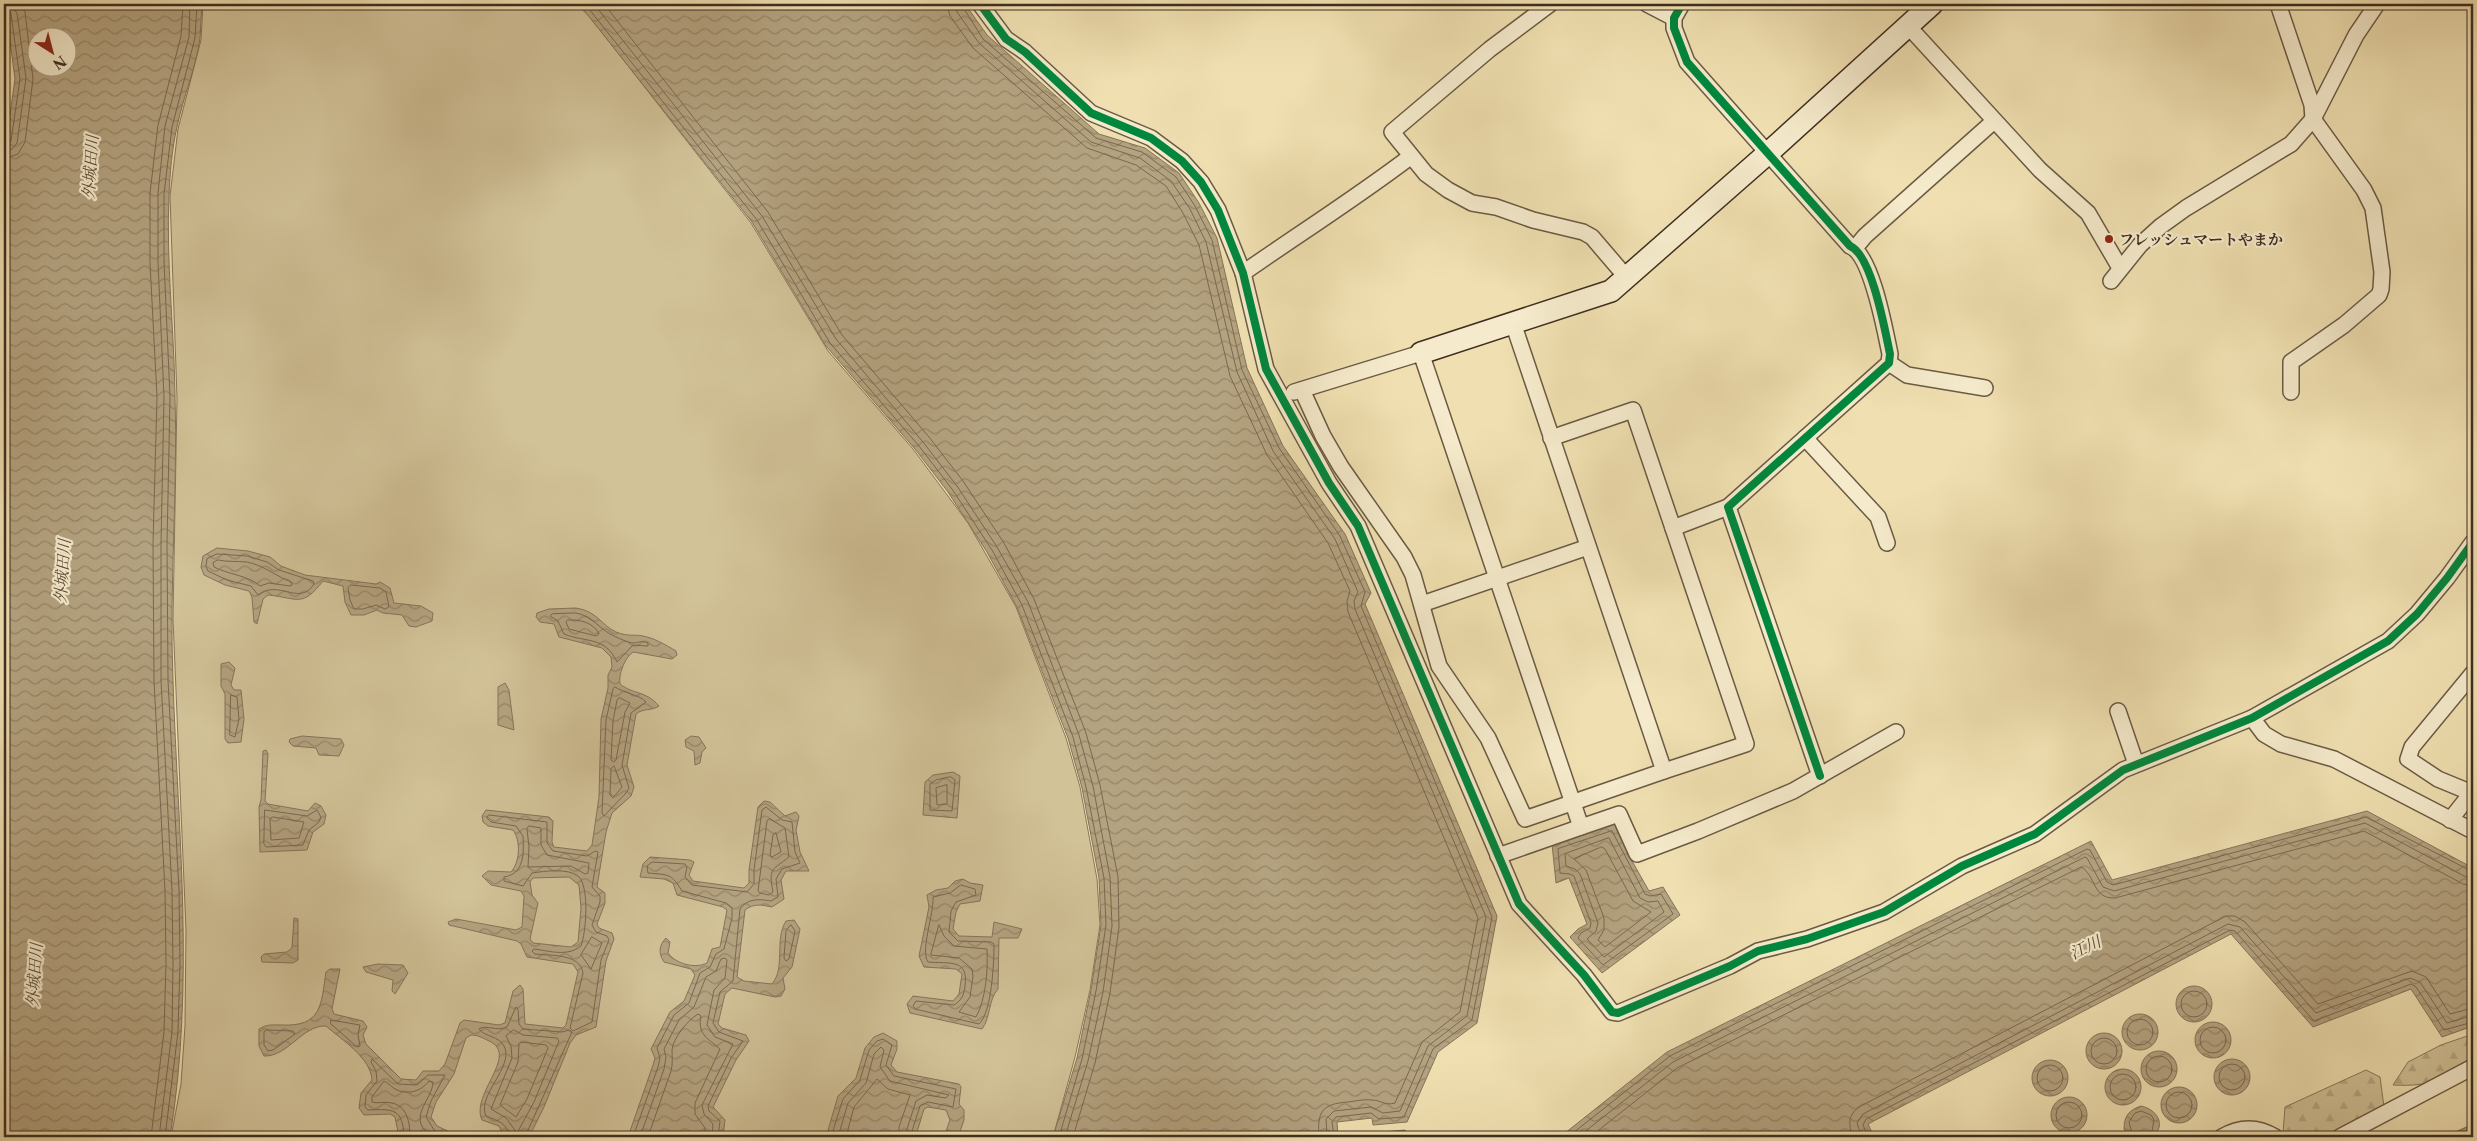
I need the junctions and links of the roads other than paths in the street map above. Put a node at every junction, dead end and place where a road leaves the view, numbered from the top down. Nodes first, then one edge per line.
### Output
1 (980, 4) edge
2 (1550, 4) edge
3 (1647, 4) edge
4 (1682, 4) edge
5 (1932, 4) edge
6 (2278, 4) edge
7 (2377, 4) edge
8 (1674, 18) junction
9 (1908, 26) junction
10 (2313, 119) junction
11 (1994, 121) junction
12 (1767, 154) junction
13 (1410, 156) junction
14 (1855, 248) junction
15 (2120, 268) junction
16 (1243, 273) junction
17 (1628, 278) junction
18 (2111, 281) dead end
19 (1513, 323) junction
20 (1421, 352) junction
21 (1889, 363) junction
22 (1985, 388) dead end
23 (1302, 390) junction
24 (2291, 392) dead end
25 (1280, 395) junction
26 (1551, 438) junction
27 (1805, 438) junction
28 (1728, 507) junction
29 (1673, 528) junction
30 (1887, 542) dead end
31 (2473, 542) edge
32 (1588, 547) junction
33 (1497, 578) junction
34 (1422, 604) junction
35 (2471, 679) edge
36 (2118, 712) dead end
37 (2252, 718) junction
38 (1896, 732) dead end
39 (2136, 764) junction
40 (1664, 771) junction
41 (1820, 776) junction
42 (2472, 792) edge
43 (1574, 801) junction
44 (2450, 820) junction
45 (1581, 827) junction
46 (2473, 831) edge
47 (1498, 856) junction
48 (2473, 1067) edge
49 (2222, 1137) edge
50 (2275, 1137) edge
51 (2340, 1137) edge

1 - 16 street
2 - 13 street
3 - 8 street
4 - 8 street
5 - 9 street
6 - 10 street
7 - 10 street
8 - 12 street
9 - 11 street
9 - 12 street
10 - 15 street
10 - 24 street
11 - 14 street
11 - 15 street
12 - 14 street
12 - 17 street
13 - 16 street
13 - 17 street
14 - 21 street
15 - 18 street
16 - 25 street
17 - 19 street
19 - 20 street
19 - 26 street
20 - 23 street
20 - 33 street
21 - 22 street
21 - 27 street
23 - 25 street
23 - 34 street
25 - 47 street
26 - 29 street
26 - 32 street
27 - 28 street
27 - 30 street
28 - 29 street
28 - 41 street
29 - 40 street
31 - 37 street
32 - 33 street
32 - 40 street
33 - 34 street
33 - 43 street
34 - 43 street
35 - 42 street
36 - 39 street
37 - 39 street
37 - 44 street
38 - 41 street
39 - 47 street
40 - 43 street
41 - 45 street
42 - 44 street
43 - 45 street
44 - 46 street
45 - 47 street
48 - 51 street
49 - 50 street

